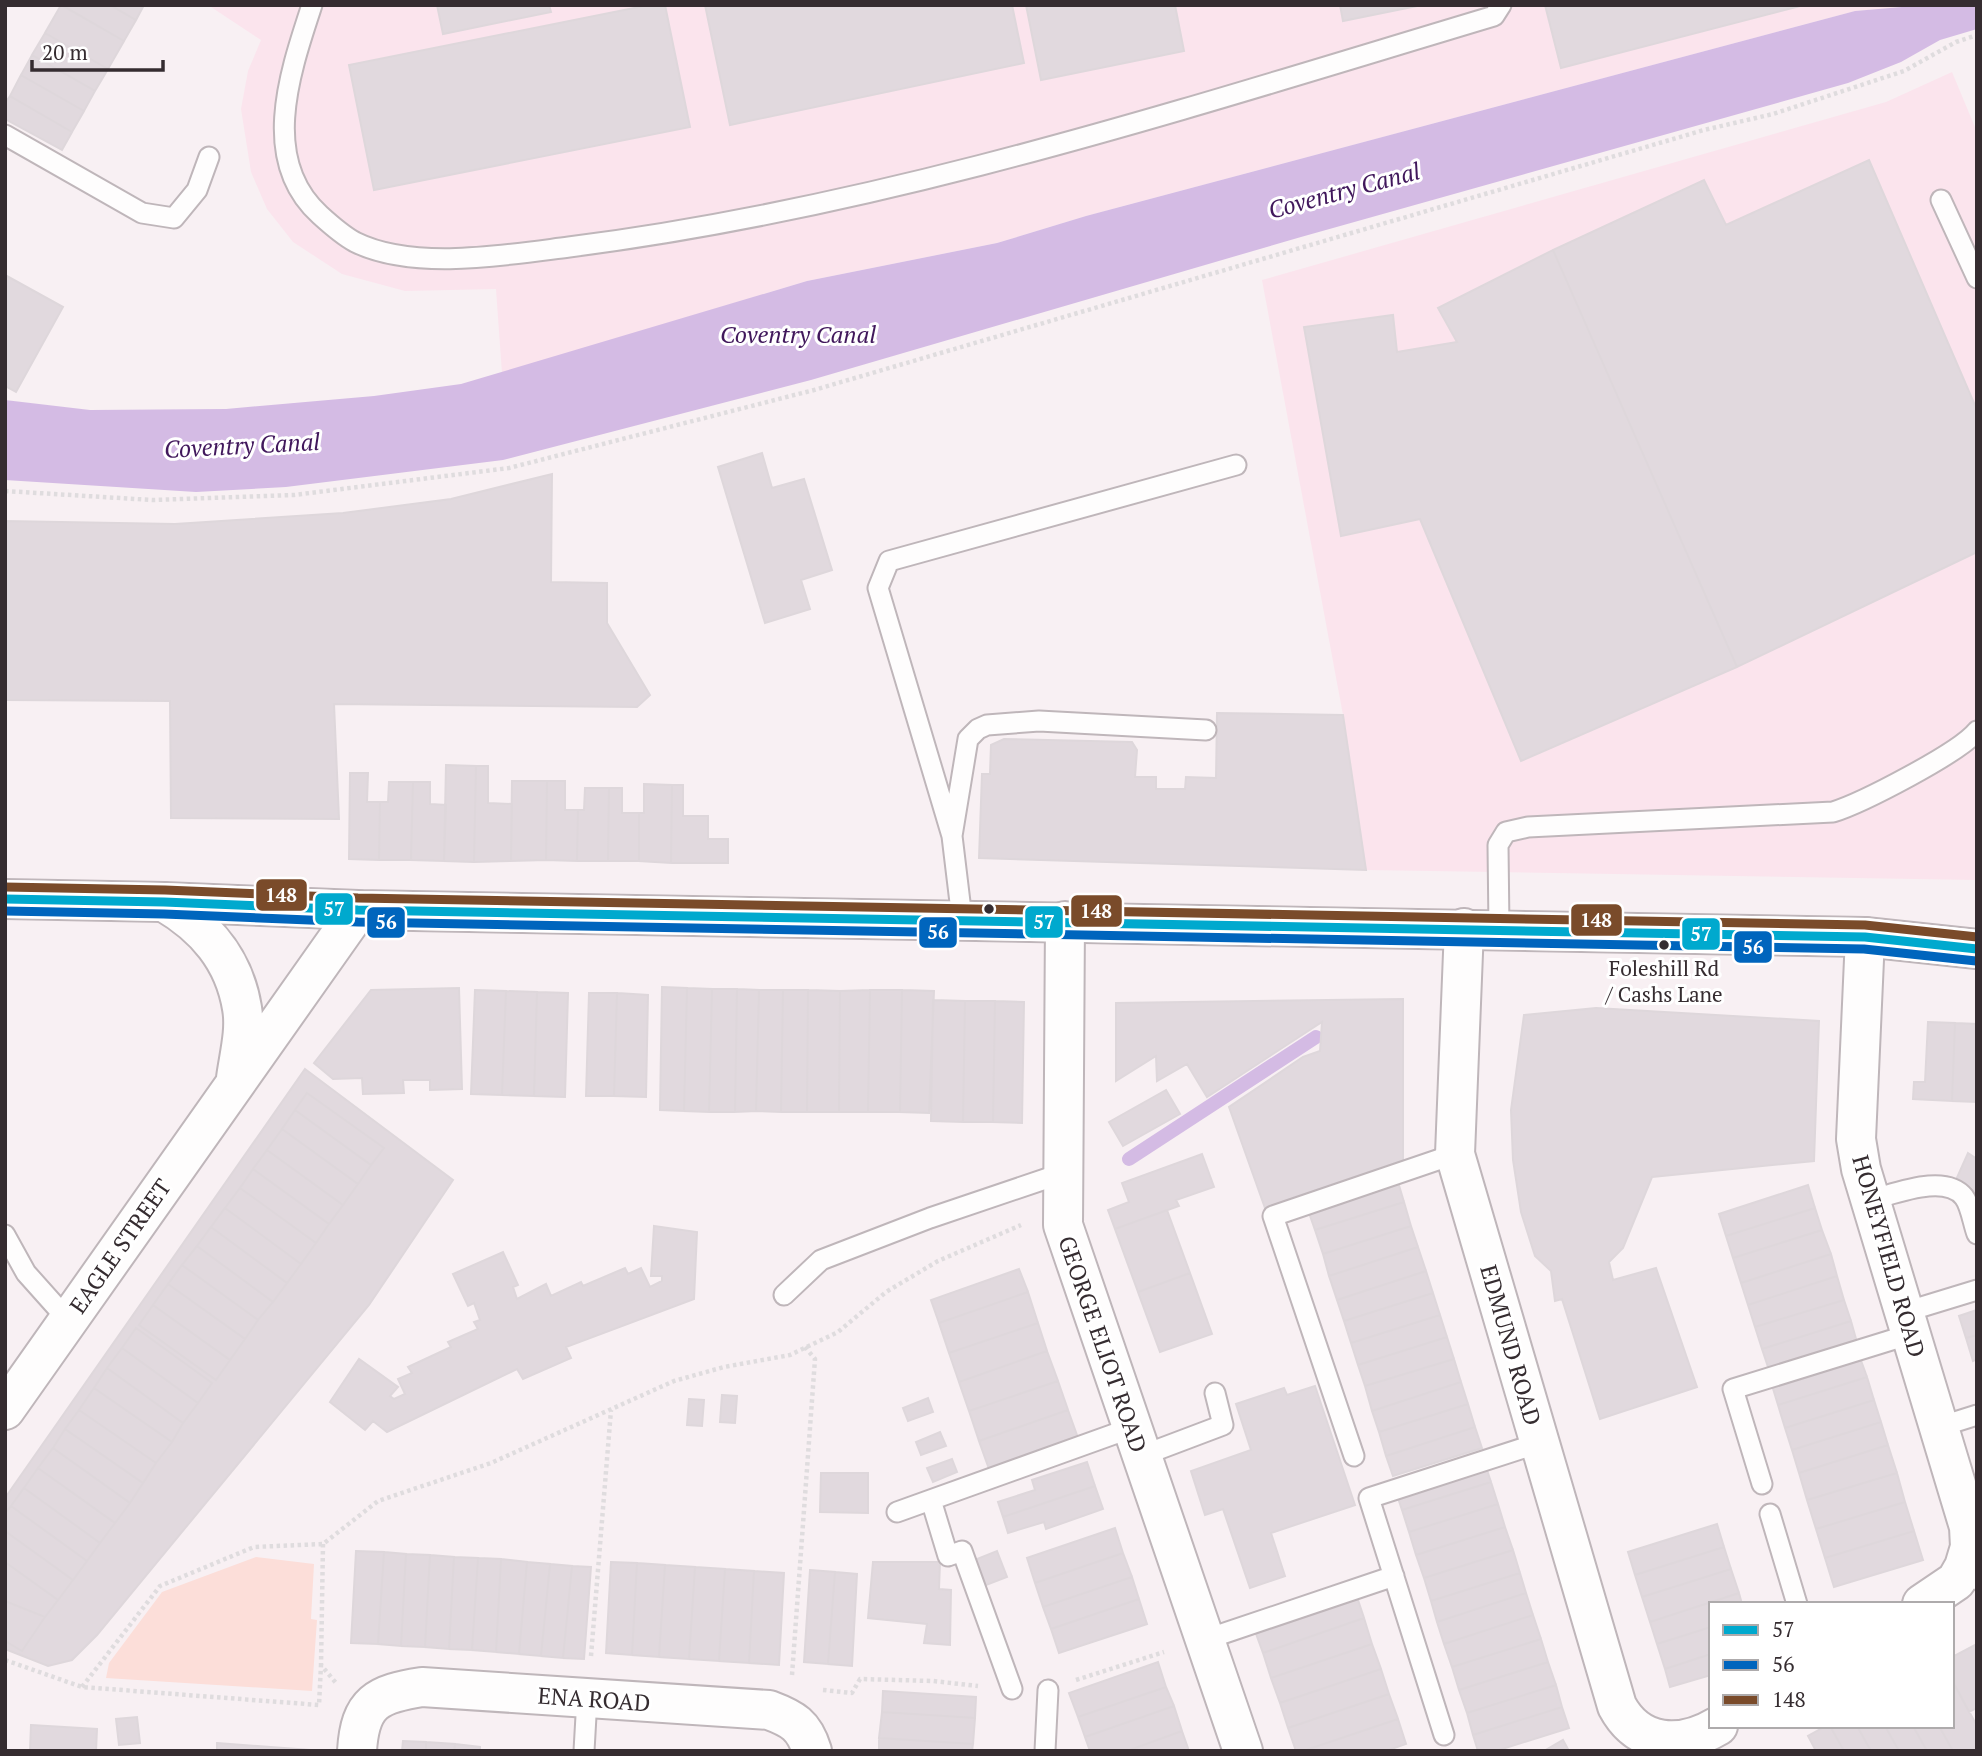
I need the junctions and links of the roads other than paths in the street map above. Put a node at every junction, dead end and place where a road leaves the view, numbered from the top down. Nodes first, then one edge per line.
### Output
1 (312, 5) edge
2 (1501, 5) edge
3 (5, 135) edge
4 (209, 157) dead end
5 (1941, 200) dead end
6 (1977, 278) edge
7 (1236, 465) dead end
8 (1206, 730) dead end
9 (1977, 731) edge
10 (951, 836) junction
11 (5, 899) edge
12 (164, 902) junction
13 (358, 910) junction
14 (962, 919) junction
15 (1065, 921) junction
16 (1482, 929) junction
17 (1865, 937) junction
18 (1977, 950) edge
19 (235, 1083) junction
20 (1455, 1154) junction
21 (1063, 1173) junction
22 (1870, 1200) junction
23 (1977, 1234) edge
24 (5, 1235) edge
25 (1977, 1290) edge
26 (784, 1295) dead end
27 (68, 1320) junction
28 (1908, 1323) junction
29 (1215, 1393) dead end
30 (5, 1409) edge
31 (1977, 1415) edge
32 (1939, 1427) junction
33 (1136, 1442) junction
34 (1539, 1443) junction
35 (1354, 1456) dead end
36 (1762, 1484) dead end
37 (931, 1500) junction
38 (897, 1512) dead end
39 (1770, 1514) dead end
40 (1970, 1568) edge
41 (1394, 1576) junction
42 (1796, 1602) edge
43 (1925, 1602) edge
44 (1204, 1640) junction
45 (1012, 1689) dead end
46 (1048, 1690) dead end
47 (587, 1698) junction
48 (365, 1722) edge
49 (1715, 1728) edge
50 (802, 1734) edge
51 (1444, 1735) dead end
52 (584, 1751) edge
53 (1045, 1751) edge
54 (1243, 1751) edge

1 - 2 lane
3 - 4 lane
5 - 6 lane
7 - 10 lane
8 - 10 lane
9 - 16 lane
10 - 14 lane
11 - 12 street
12 - 13 street
12 - 19 street, EAGLE STREET
13 - 14 street
13 - 19 street, EAGLE STREET
14 - 15 street
15 - 16 street
15 - 21 street, GEORGE ELIOT ROAD
16 - 17 street
16 - 20 street, EDMUND ROAD
17 - 18 street
17 - 22 street, HONEYFIELD ROAD
19 - 27 street, EAGLE STREET
20 - 34 street, EDMUND ROAD
20 - 35 lane
21 - 26 lane
21 - 33 street, GEORGE ELIOT ROAD
22 - 23 lane
22 - 28 street, HONEYFIELD ROAD
24 - 27 lane
25 - 28 lane
27 - 30 street, EAGLE STREET
28 - 32 street, HONEYFIELD ROAD
28 - 36 lane
29 - 33 lane
31 - 32 lane
32 - 40 street, HONEYFIELD ROAD
33 - 37 lane
33 - 44 street, GEORGE ELIOT ROAD
34 - 41 lane
34 - 49 street, EDMUND ROAD
37 - 38 lane
37 - 45 lane
39 - 42 lane
40 - 43 street
41 - 44 lane
41 - 51 lane
44 - 54 street, GEORGE ELIOT ROAD
46 - 53 lane
47 - 48 street, ENA ROAD
47 - 50 street, ENA ROAD
47 - 52 lane

